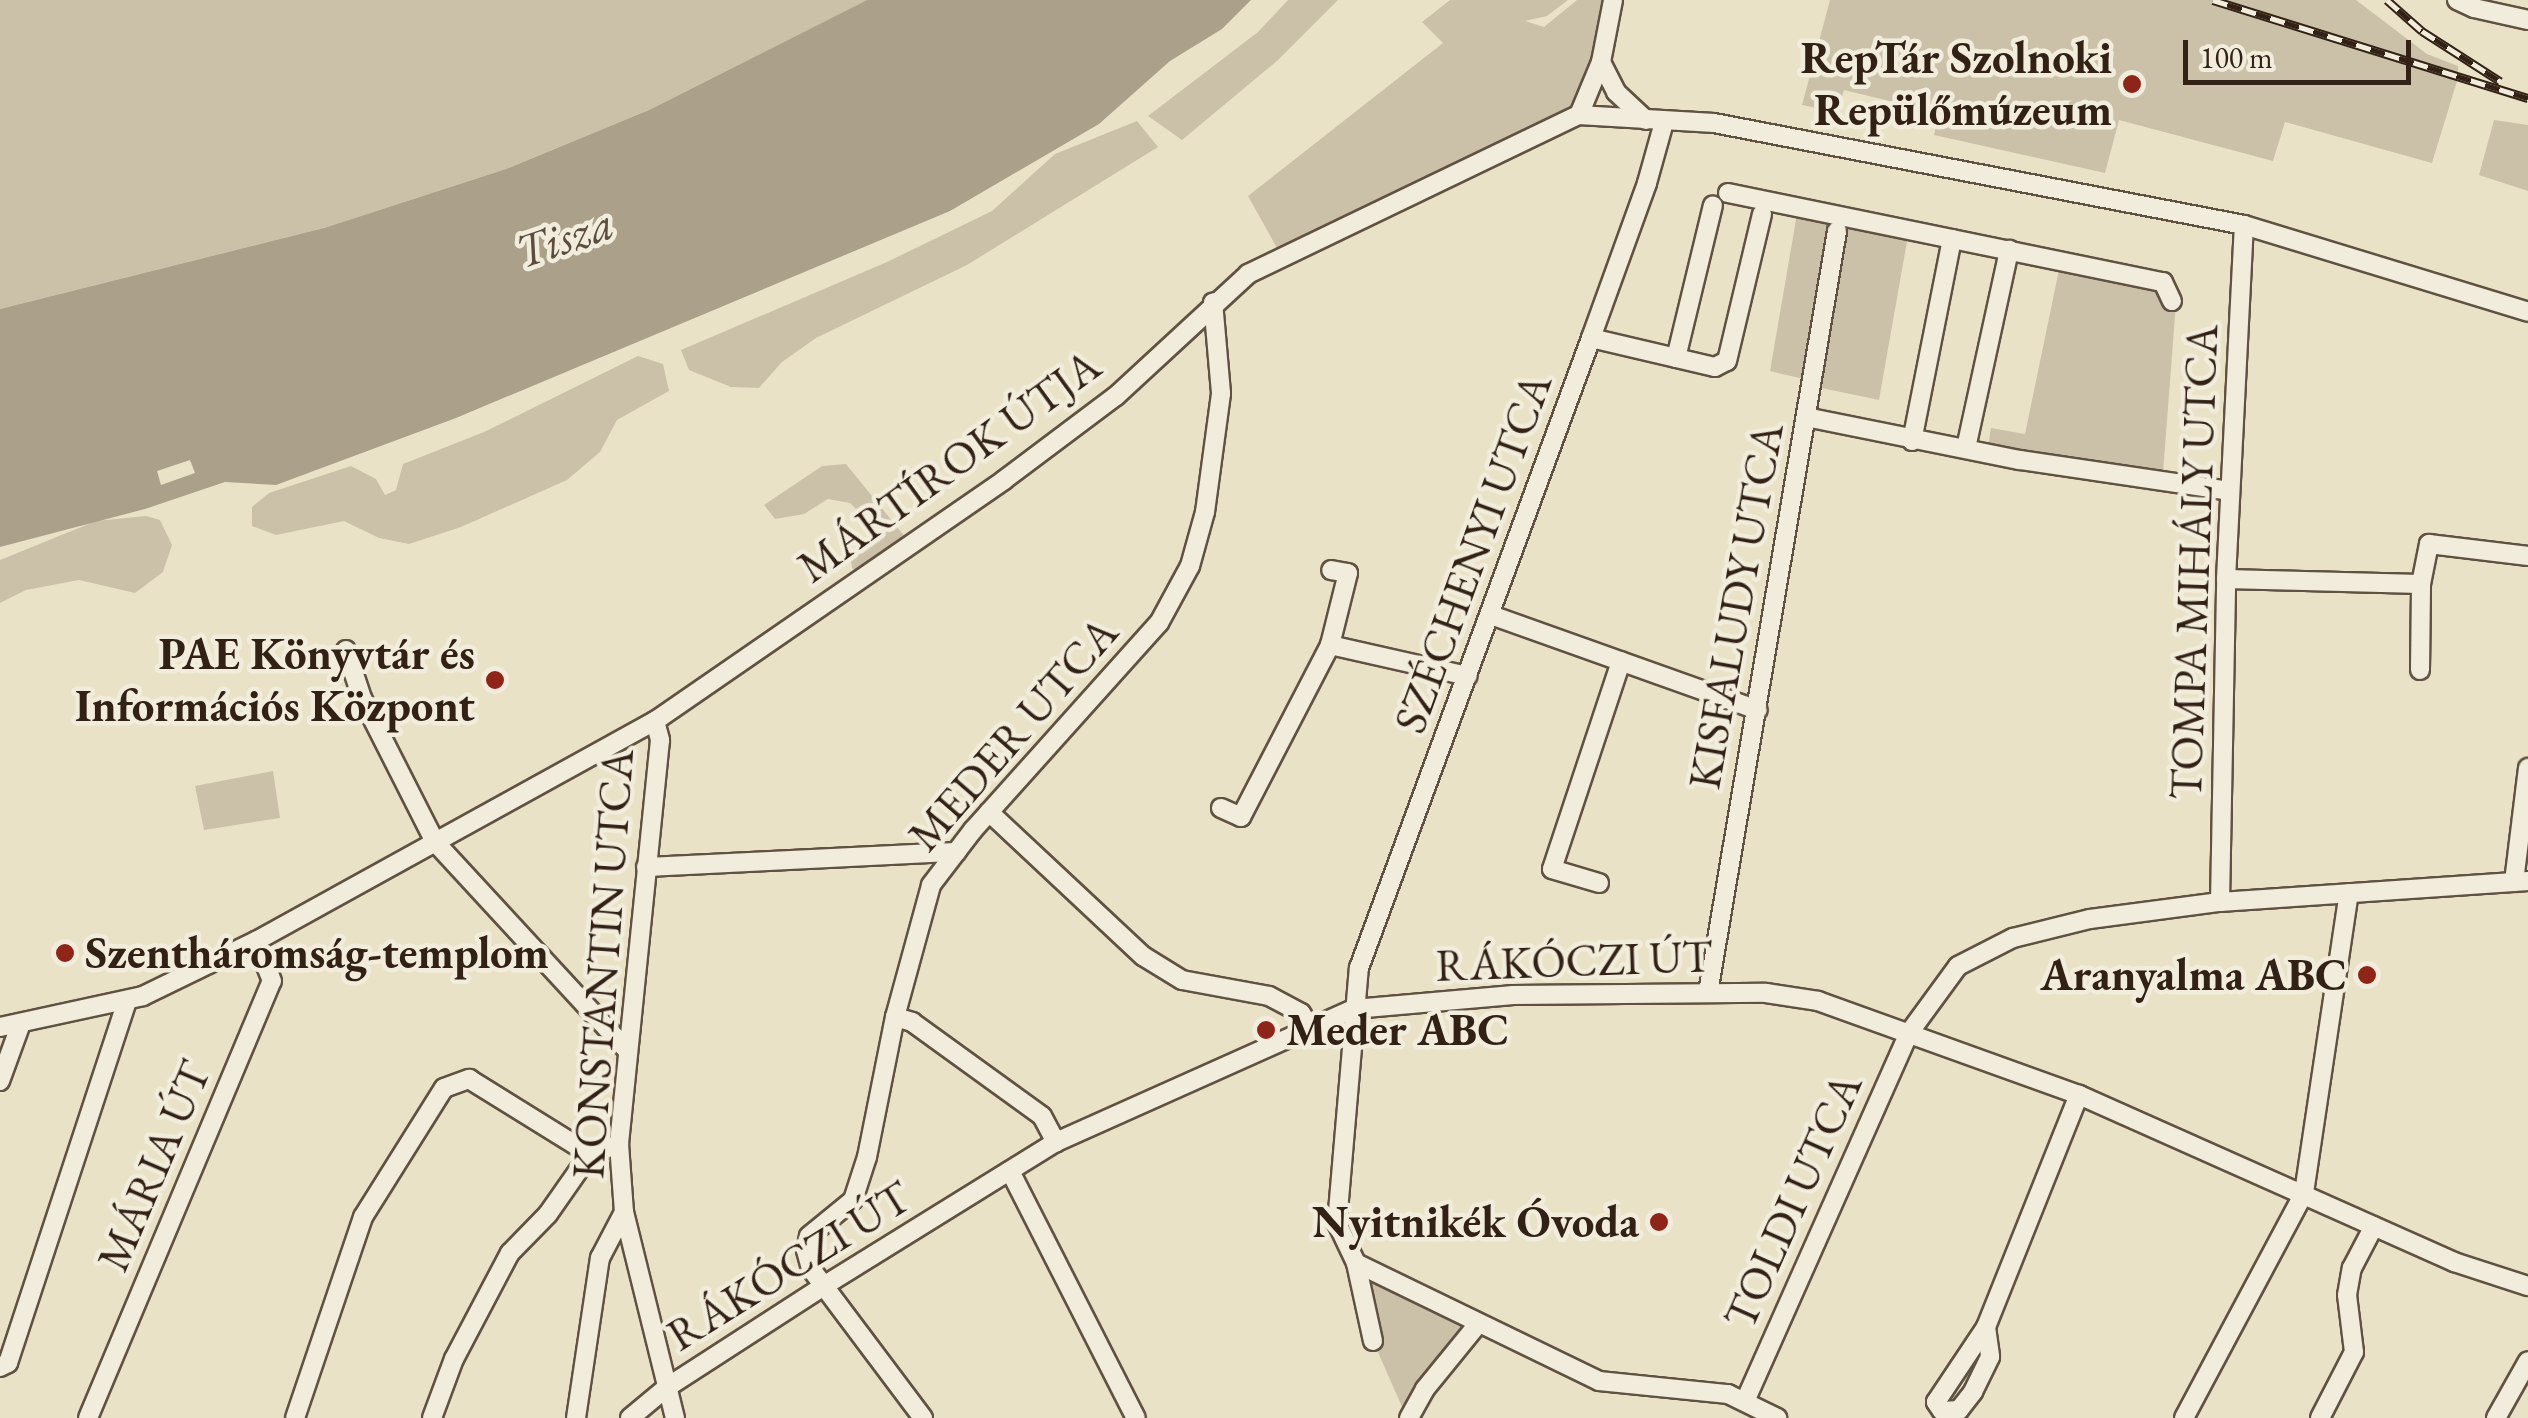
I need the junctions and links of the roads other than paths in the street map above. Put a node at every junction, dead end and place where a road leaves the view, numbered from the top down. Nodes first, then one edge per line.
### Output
1 (1613, 0) edge
2 (2457, 0) edge
3 (2528, 20) edge
4 (1601, 62) junction
5 (1578, 115) junction
6 (1654, 121) junction
7 (1762, 214) dead end
8 (2244, 225) junction
9 (1837, 231) dead end
10 (1952, 238) junction
11 (2009, 250) junction
12 (2172, 301) dead end
13 (1212, 302) junction
14 (2528, 312) edge
15 (1591, 338) junction
16 (1676, 358) junction
17 (1806, 417) junction
18 (1912, 441) junction
19 (1966, 448) junction
20 (2229, 491) junction
21 (2528, 556) edge
22 (1331, 570) dead end
23 (2226, 579) junction
24 (2420, 584) junction
25 (1491, 614) junction
26 (1330, 645) junction
27 (346, 650) dead end
28 (1621, 661) junction
29 (2420, 670) dead end
30 (1468, 676) junction
31 (1758, 710) junction
32 (655, 721) junction
33 (2528, 768) edge
34 (1221, 808) dead end
35 (989, 812) junction
36 (435, 842) junction
37 (956, 852) junction
38 (646, 867) junction
39 (2521, 881) edge
40 (1599, 884) dead end
41 (2349, 893) junction
42 (2220, 902) junction
43 (256, 942) junction
44 (1708, 993) junction
45 (127, 1001) junction
46 (1354, 1008) junction
47 (895, 1017) junction
48 (20, 1026) junction
49 (0, 1027) edge
50 (1310, 1028) junction
51 (1909, 1034) junction
52 (626, 1049) junction
53 (0, 1082) edge
54 (2079, 1095) junction
55 (1056, 1142) junction
56 (619, 1144) junction
57 (590, 1154) junction
58 (1010, 1170) junction
59 (2304, 1193) junction
60 (624, 1212) junction
61 (2374, 1226) junction
62 (1356, 1263) junction
63 (822, 1286) junction
64 (2528, 1286) edge
65 (1478, 1324) junction
66 (1986, 1327) dead end
67 (1374, 1340) dead end
68 (2528, 1362) edge
69 (0, 1367) edge
70 (666, 1388) junction
71 (1746, 1399) junction
72 (88, 1418) edge
73 (295, 1418) edge
74 (432, 1418) edge
75 (576, 1418) edge
76 (630, 1418) edge
77 (675, 1418) edge
78 (923, 1418) edge
79 (1136, 1418) edge
80 (1409, 1418) edge
81 (1778, 1418) edge
82 (2184, 1418) edge
83 (2320, 1418) edge
84 (2496, 1418) edge

1 - 4 street
2 - 3 street
4 - 5 street
4 - 6 street
5 - 6 street
5 - 13 street, MÁRTÍROK ÚTJA
6 - 8 street
6 - 15 street, SZÉCHENYI UTCA
7 - 16 street
8 - 14 street
8 - 20 street, TOMPA MIHÁLY UTCA
9 - 17 street, KISFALUDY UTCA
10 - 11 street
10 - 16 street
10 - 18 street
11 - 12 street
11 - 19 street
13 - 32 street, MÁRTÍROK ÚTJA
13 - 35 street, MEDER UTCA
15 - 16 street
15 - 25 street, SZÉCHENYI UTCA
17 - 18 street
17 - 31 street, KISFALUDY UTCA
18 - 19 street
19 - 20 street
20 - 23 street, TOMPA MIHÁLY UTCA
21 - 24 street
22 - 26 street
23 - 24 street
23 - 42 street, TOMPA MIHÁLY UTCA
24 - 29 street
25 - 28 street
25 - 30 street, SZÉCHENYI UTCA
26 - 30 street
26 - 34 street
27 - 36 street
28 - 31 street
28 - 40 street
30 - 46 street, SZÉCHENYI UTCA
31 - 44 street, KISFALUDY UTCA
32 - 36 street, MÁRTÍROK ÚTJA
32 - 38 street, KONSTANTIN UTCA
33 - 39 street
35 - 37 street, MEDER UTCA
35 - 50 street
36 - 43 street, MÁRTÍROK ÚTJA
36 - 52 street
37 - 38 street
37 - 47 street, MEDER UTCA
38 - 52 street, KONSTANTIN UTCA
39 - 41 street, TOLDI UTCA
41 - 42 street, TOLDI UTCA
41 - 59 street
42 - 51 street, TOLDI UTCA
43 - 45 street, MÁRTÍROK ÚTJA
43 - 72 street, MÁRIA ÚT
44 - 46 street, RÁKÓCZI ÚT
44 - 51 street, RÁKÓCZI ÚT
45 - 48 street, MÁRTÍROK ÚTJA
45 - 69 street
46 - 50 street, RÁKÓCZI ÚT
46 - 62 street, SZÉCHENYI UTCA
47 - 55 street
47 - 63 street, MEDER UTCA
48 - 49 street, MÁRTÍROK ÚTJA
48 - 53 street
50 - 55 street, RÁKÓCZI ÚT
51 - 54 street, RÁKÓCZI ÚT
51 - 71 street, TOLDI UTCA
52 - 56 street, KONSTANTIN UTCA
54 - 59 street, RÁKÓCZI ÚT
54 - 66 street
55 - 58 street, RÁKÓCZI ÚT
56 - 57 street
56 - 60 street, KONSTANTIN UTCA
57 - 73 street
57 - 74 street
58 - 63 street, RÁKÓCZI ÚT
58 - 79 street
59 - 61 street, RÁKÓCZI ÚT
59 - 82 street
60 - 70 street, KONSTANTIN UTCA
60 - 75 street, KONSTANTIN UTCA
61 - 64 street, RÁKÓCZI ÚT
61 - 83 street
62 - 65 street
62 - 67 street, SZÉCHENYI UTCA
63 - 70 street, RÁKÓCZI ÚT
63 - 78 street
65 - 71 street
65 - 80 street
68 - 84 street
70 - 76 street, RÁKÓCZI ÚT
70 - 77 street, KONSTANTIN UTCA
71 - 81 street

